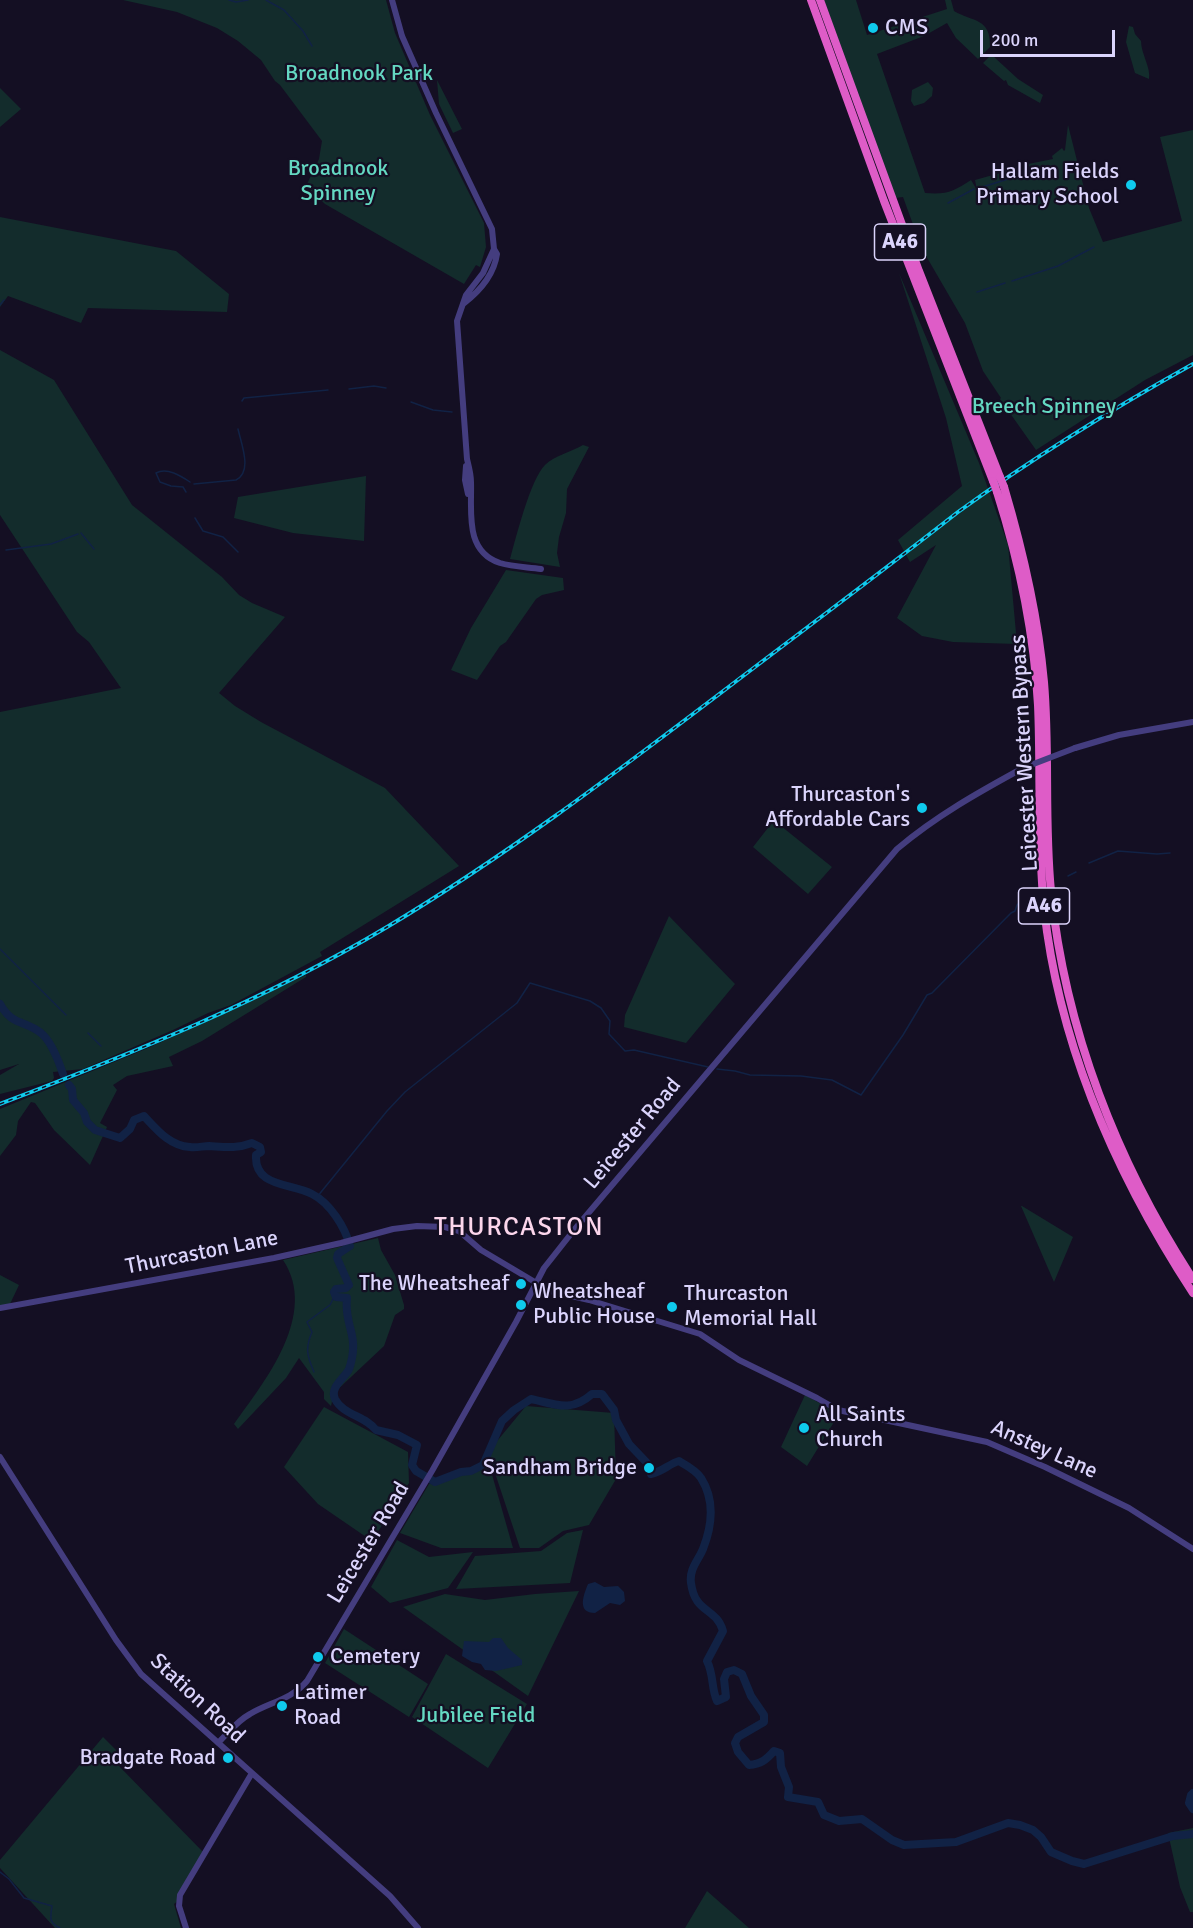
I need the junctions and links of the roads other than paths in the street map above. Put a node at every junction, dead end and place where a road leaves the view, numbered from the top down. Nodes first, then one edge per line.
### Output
1 (392, 0) edge
2 (811, 0) edge
3 (820, 0) edge
4 (997, 479) junction
5 (1000, 489) junction
6 (542, 569) dead end
7 (1193, 722) edge
8 (408, 1227) joint
9 (1193, 1279) edge
10 (537, 1282) junction
11 (1193, 1293) edge
12 (0, 1308) edge
13 (0, 1457) edge
14 (1193, 1549) edge
15 (218, 1743) junction
16 (252, 1773) junction
17 (186, 1928) edge
18 (418, 1928) edge

1 - 6 street
2 - 4 highway, A46
3 - 4 highway, A46
4 - 5 highway, A46, bridge
5 - 9 highway, Leicester Western Bypass / A46
5 - 11 highway, Leicester Western Bypass / A46
7 - 10 street, Leicester Road, bridge
8 - 10 street, Anstey Lane
8 - 12 street, Thurcaston Lane
10 - 14 street, Anstey Lane
10 - 15 street, Leicester Road
13 - 15 street, Station Road
15 - 16 street, Station Road
16 - 17 street
16 - 18 street, Station Road

